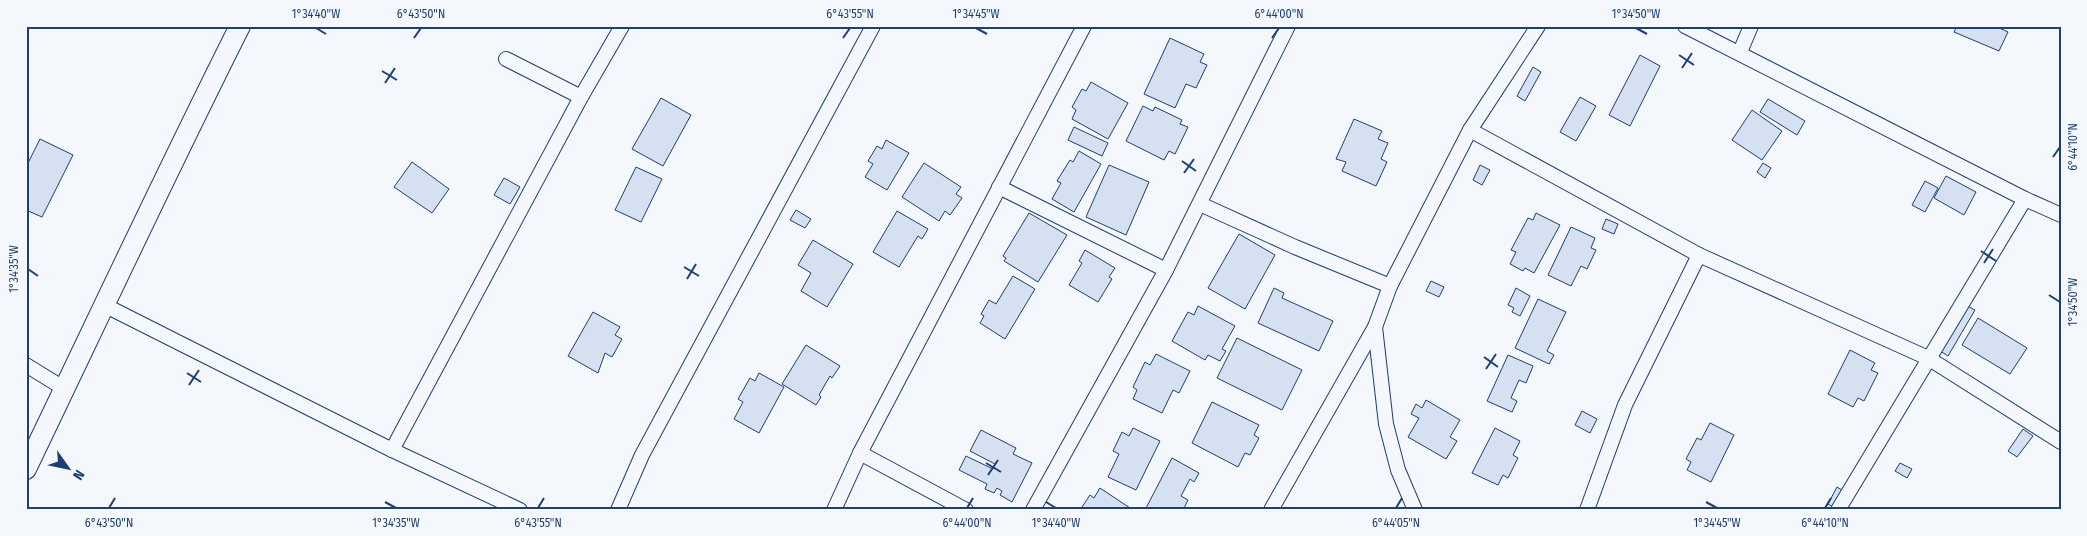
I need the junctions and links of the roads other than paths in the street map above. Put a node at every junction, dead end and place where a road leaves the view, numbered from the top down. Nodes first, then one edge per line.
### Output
1 (240, 26) edge
2 (622, 26) edge
3 (873, 26) edge
4 (1084, 26) edge
5 (1288, 26) edge
6 (1538, 26) edge
7 (1685, 26) edge
8 (1751, 26) edge
9 (1740, 52) junction
10 (506, 59) dead end
11 (581, 97) junction
12 (1470, 130) junction
13 (999, 187) junction
14 (2025, 199) junction
15 (1200, 204) junction
16 (2061, 215) edge
17 (1699, 255) junction
18 (1166, 270) junction
19 (1390, 286) junction
20 (106, 306) junction
21 (1376, 327) junction
22 (1928, 358) junction
23 (26, 365) edge
24 (65, 389) junction
25 (2061, 442) edge
26 (392, 450) junction
27 (860, 453) junction
28 (26, 470) edge
29 (520, 510) edge
30 (618, 510) edge
31 (834, 510) edge
32 (966, 510) edge
33 (1033, 510) edge
34 (1271, 510) edge
35 (1415, 510) edge
36 (1587, 510) edge
37 (1838, 510) edge

1 - 20 street
2 - 11 street
3 - 30 street
4 - 13 street
5 - 15 street
6 - 12 street
7 - 9 street
8 - 9 street
9 - 14 street
10 - 11 street
11 - 26 street
12 - 17 street
12 - 19 street
13 - 18 street
13 - 27 street
14 - 16 street
14 - 22 street
15 - 18 street
15 - 19 street
17 - 22 street
17 - 36 street
18 - 33 street
19 - 21 street
20 - 24 street
20 - 26 street
21 - 34 street
21 - 35 street
22 - 25 street
22 - 37 street
23 - 24 street
24 - 28 street
26 - 29 street
27 - 31 street
27 - 32 street

